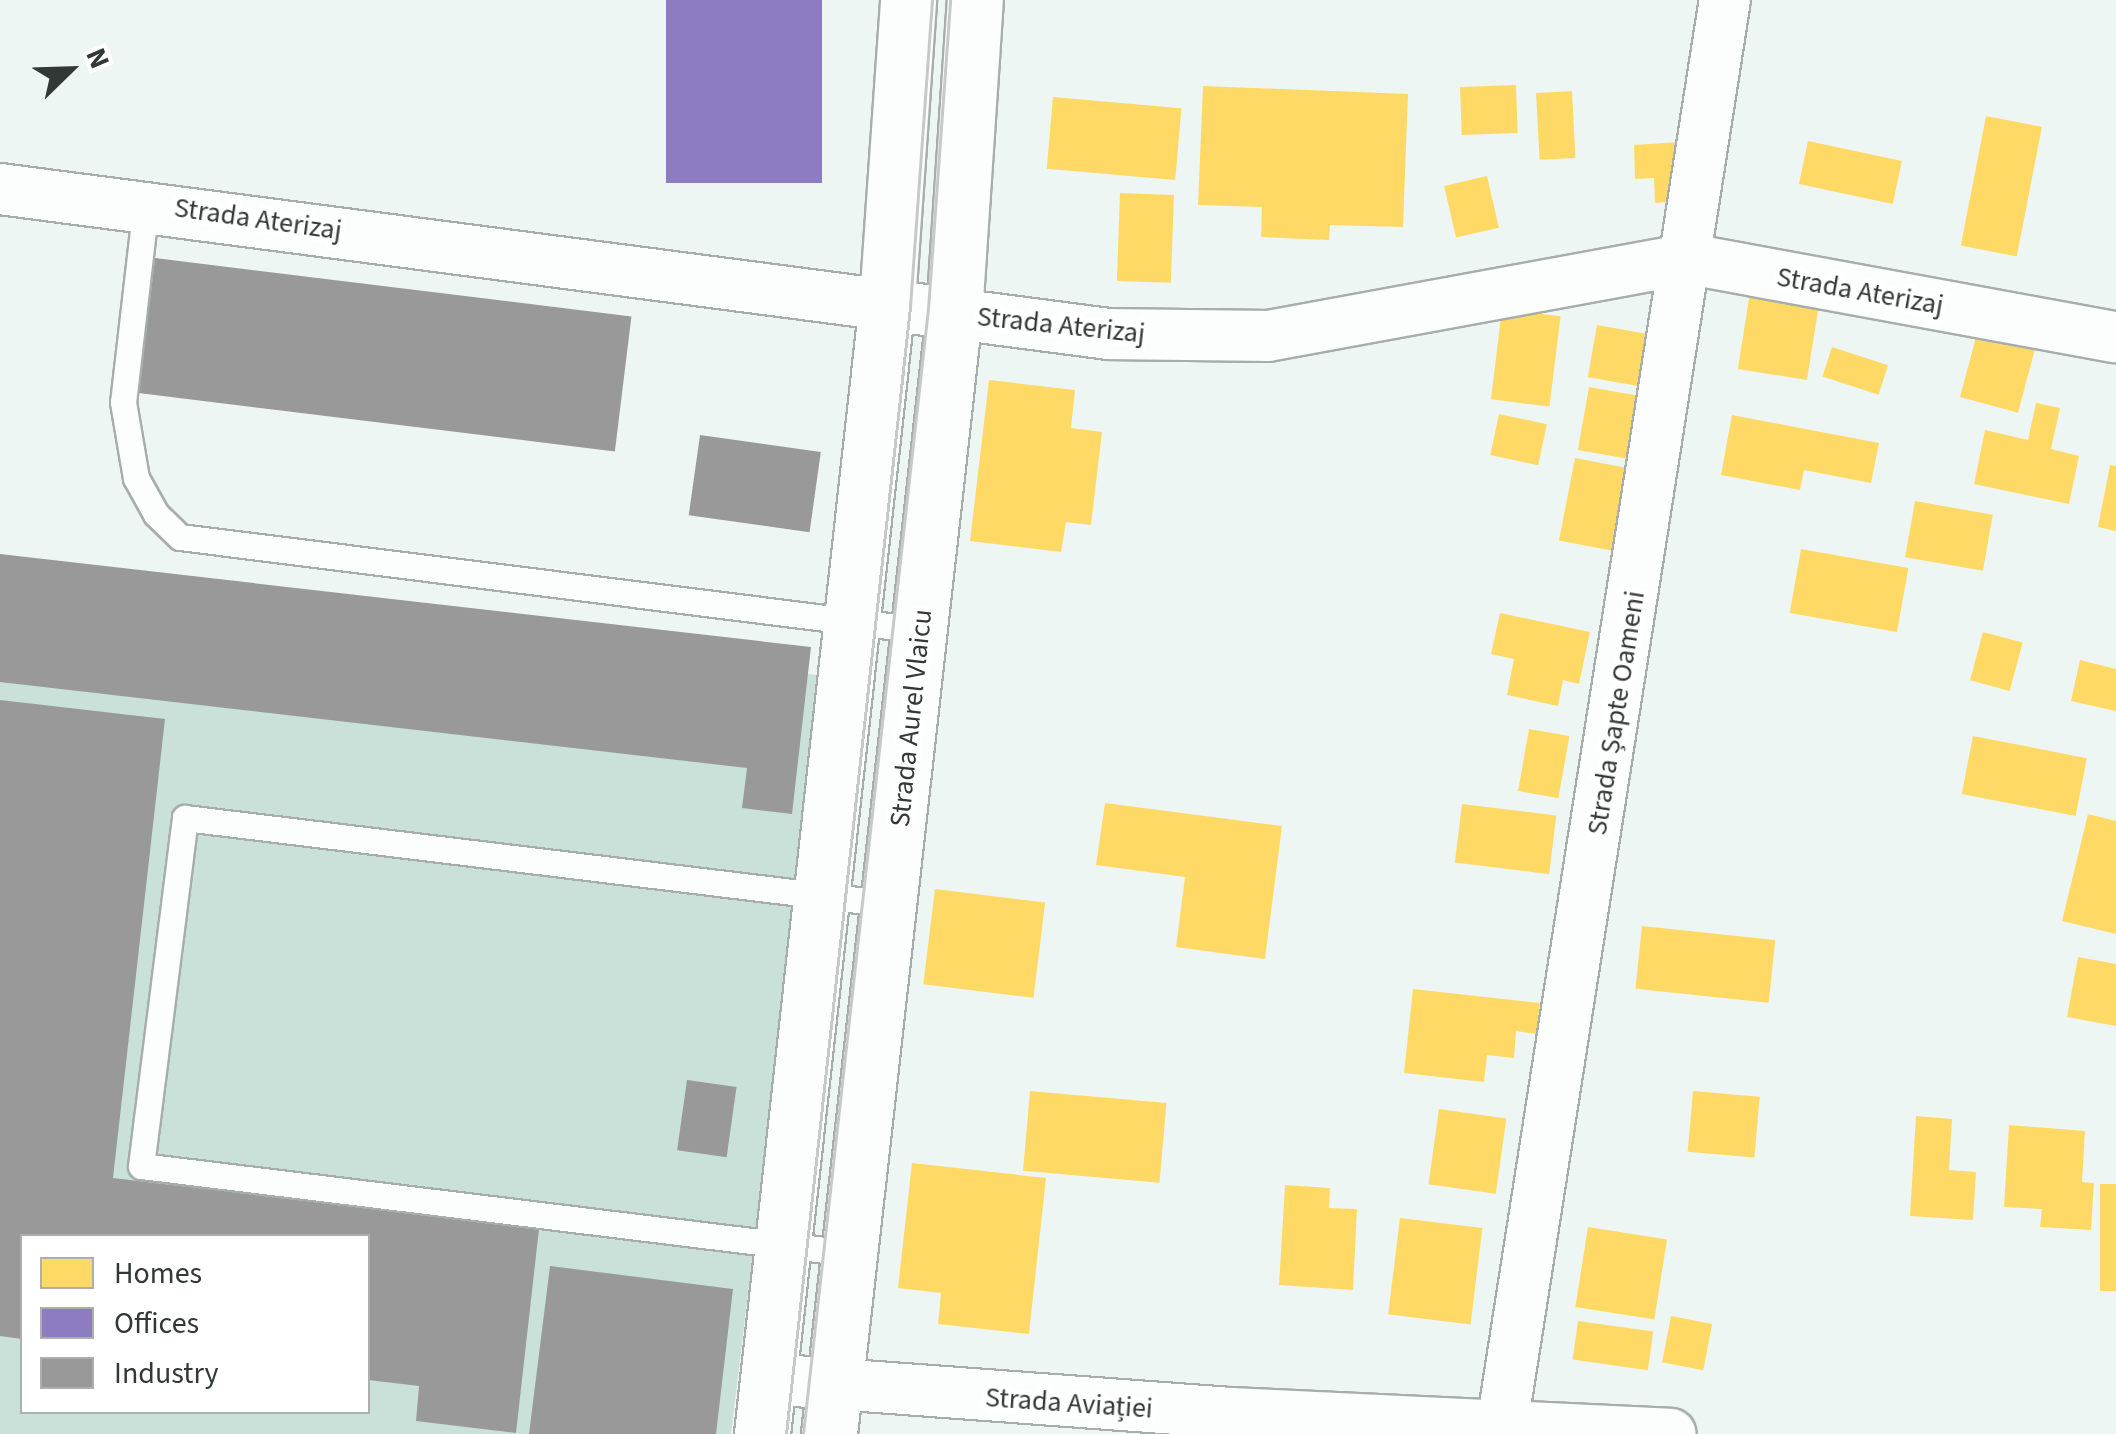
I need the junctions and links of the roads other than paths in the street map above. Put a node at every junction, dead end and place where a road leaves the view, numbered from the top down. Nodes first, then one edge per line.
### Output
1 (908, 0) edge
2 (974, 0) edge
3 (1726, 0) edge
4 (0, 189) edge
5 (146, 204) junction
6 (1689, 260) junction
7 (887, 302) junction
8 (954, 314) junction
9 (2116, 337) edge
10 (852, 623) junction
11 (920, 630) junction
12 (825, 896) junction
13 (890, 904) junction
14 (783, 1246) junction
15 (849, 1253) junction
16 (768, 1379) junction
17 (831, 1411) edge
18 (1228, 1423) edge
19 (1502, 1425) junction
20 (762, 1434) edge
21 (1670, 1434) edge

1 - 7 main road
2 - 8 main road, Strada Aurel Vlaicu
3 - 6 street, Strada Șapte Oameni
4 - 5 street, Strada Aterizaj
5 - 7 street, Strada Aterizaj
5 - 10 lane
6 - 8 street, Strada Aterizaj
6 - 9 street, Strada Aterizaj
6 - 19 street, Strada Șapte Oameni
7 - 8 street, Strada Aterizaj
7 - 10 main road
8 - 11 main road, Strada Aurel Vlaicu
10 - 11 lane
10 - 12 main road
11 - 13 main road, Strada Aurel Vlaicu
12 - 13 lane
12 - 14 main road
12 - 14 lane
13 - 15 main road, Strada Aurel Vlaicu
14 - 15 lane
14 - 16 main road
15 - 17 main road, Strada Aurel Vlaicu
16 - 17 street, Strada Aviației
16 - 20 main road
17 - 18 street, Strada Aviației
18 - 19 street, Strada Aviației
19 - 21 street, Strada Aviației

